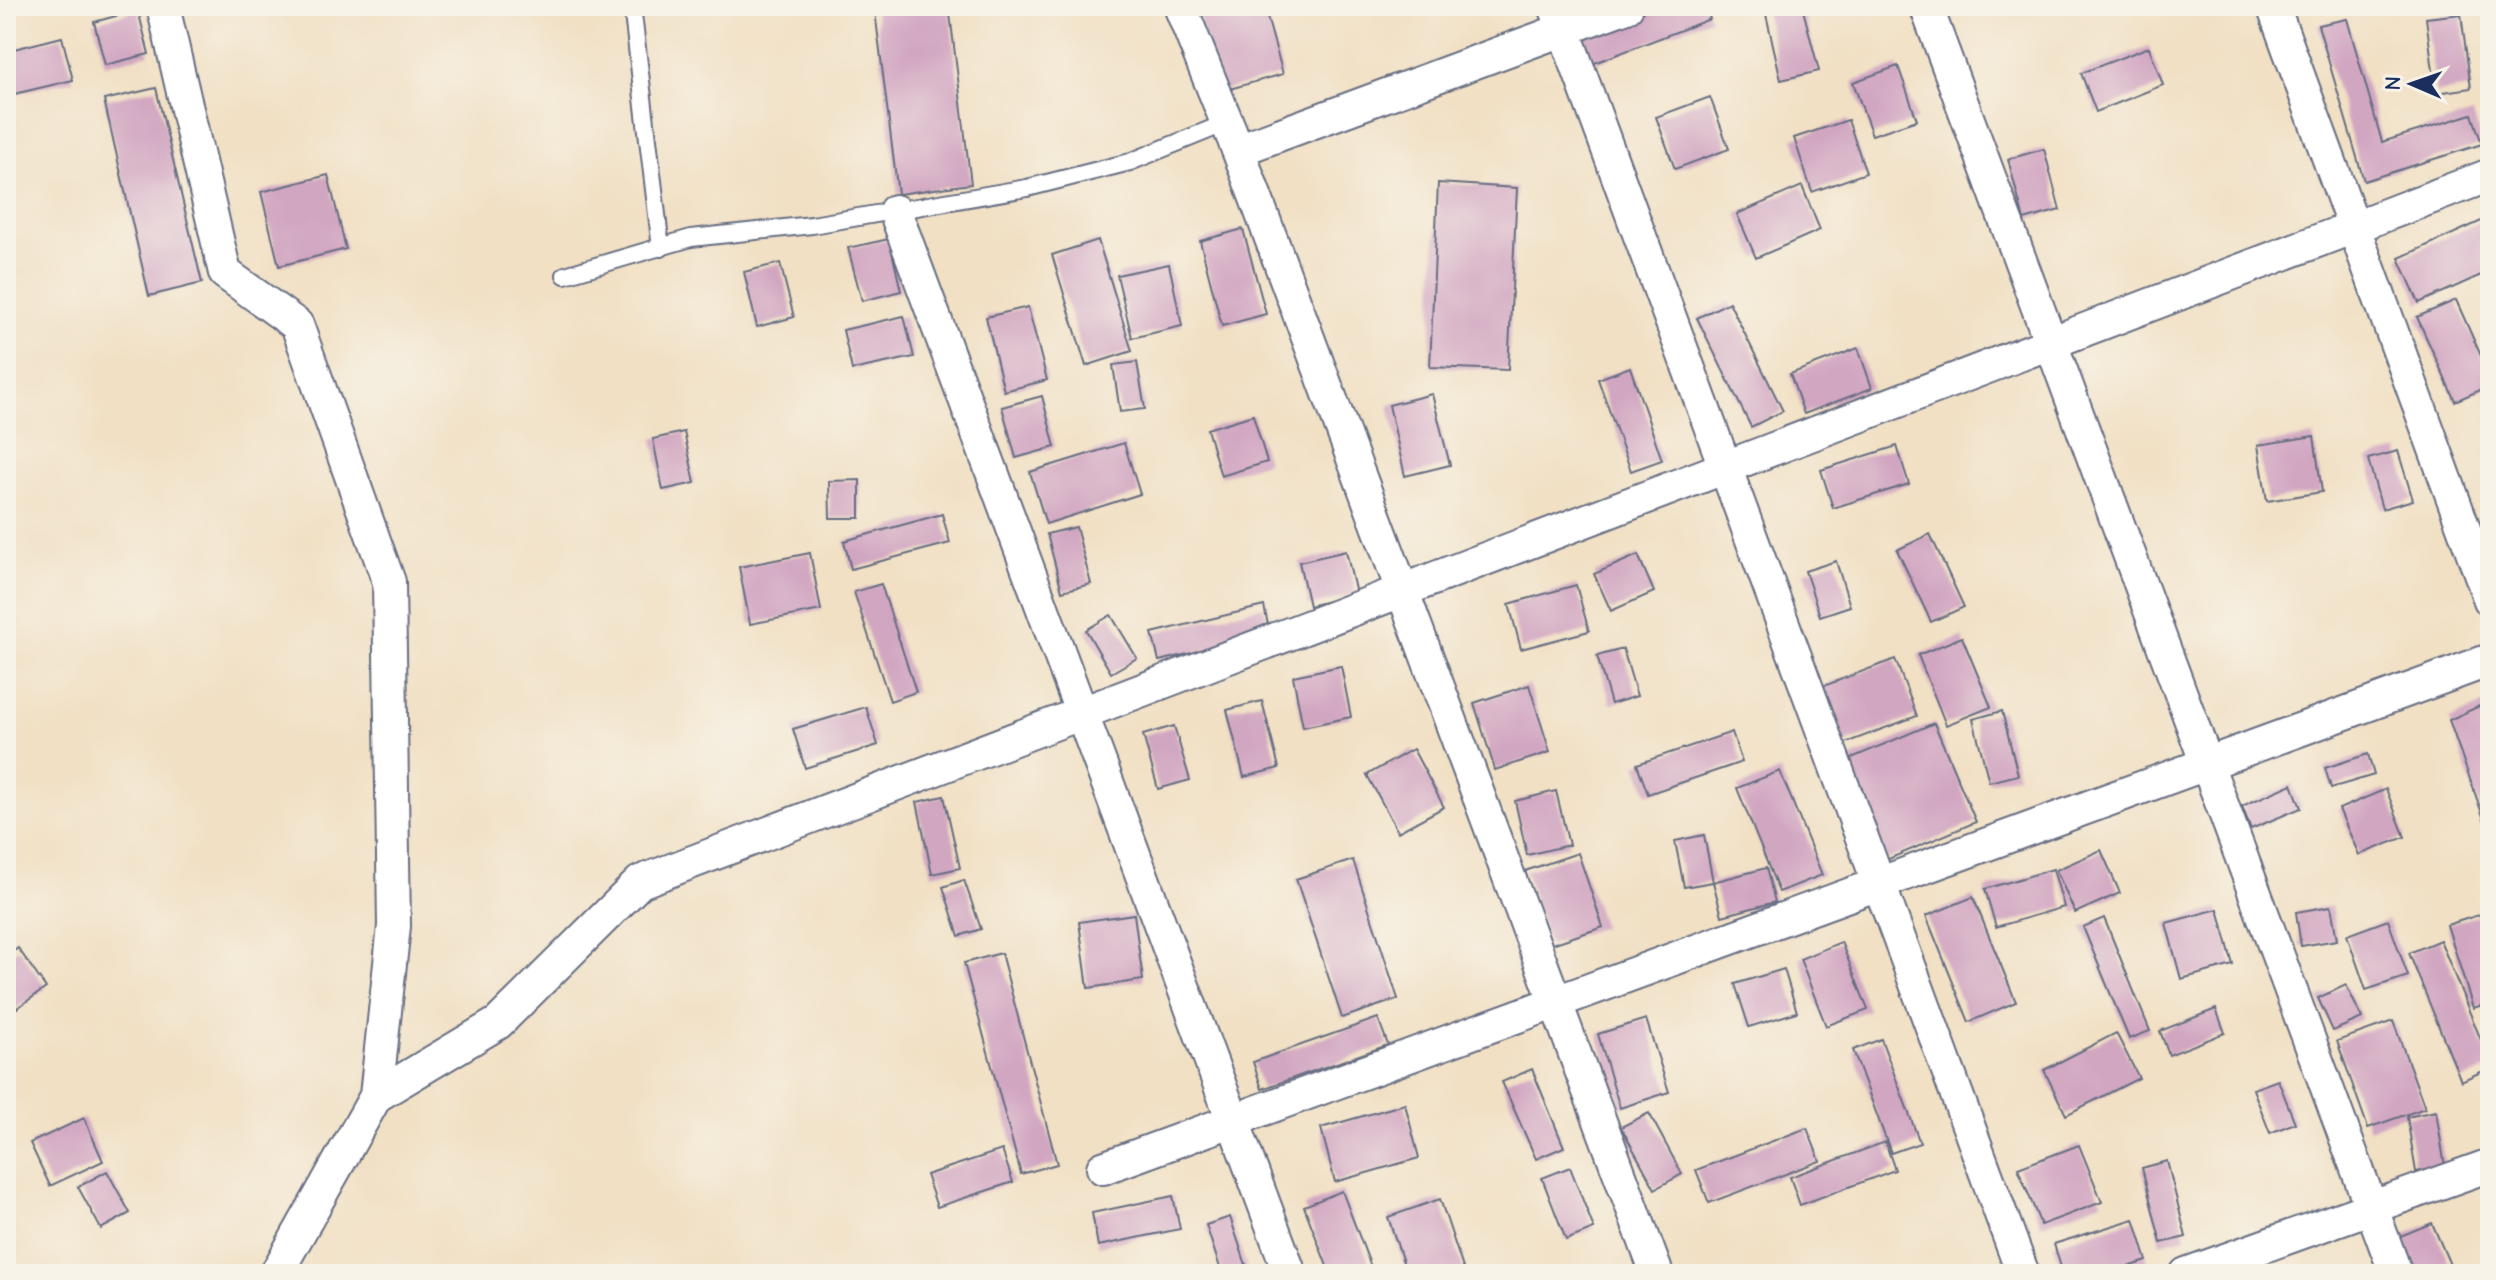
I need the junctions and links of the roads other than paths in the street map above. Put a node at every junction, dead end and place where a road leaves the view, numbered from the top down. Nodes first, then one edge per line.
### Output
1 (163, 6) edge
2 (632, 6) edge
3 (1180, 6) edge
4 (1627, 6) edge
5 (1926, 6) edge
6 (2273, 6) edge
7 (1559, 18) edge
8 (1232, 136) junction
9 (2490, 175) edge
10 (895, 211) junction
11 (2354, 227) junction
12 (661, 248) junction
13 (565, 275) dead end
14 (2051, 343) junction
15 (1725, 467) junction
16 (1402, 591) junction
17 (2490, 600) edge
18 (2490, 660) edge
19 (1082, 713) junction
20 (2207, 764) junction
21 (1879, 884) junction
22 (1555, 1002) junction
23 (376, 1096) junction
24 (1233, 1120) junction
25 (2490, 1165) edge
26 (1103, 1168) dead end
27 (2371, 1207) junction
28 (276, 1274) edge
29 (1290, 1274) edge
30 (1657, 1274) edge
31 (2023, 1274) edge
32 (2186, 1274) edge
33 (2396, 1274) edge

1 - 23 street
2 - 12 lane
3 - 8 street
4 - 7 street
5 - 14 street
6 - 11 street
7 - 8 street
7 - 15 street
8 - 10 lane
8 - 16 street
9 - 11 street
10 - 12 lane
10 - 19 street
11 - 14 street
11 - 17 street
12 - 13 lane
14 - 15 street
14 - 20 street
15 - 16 street
15 - 21 street
16 - 19 street
16 - 22 street
18 - 20 street
19 - 23 street
19 - 24 street
20 - 21 street
20 - 27 street
21 - 22 street
21 - 31 street
22 - 24 street
22 - 30 street
23 - 28 street
24 - 26 street
24 - 29 street
25 - 27 street
27 - 32 street
27 - 33 street

